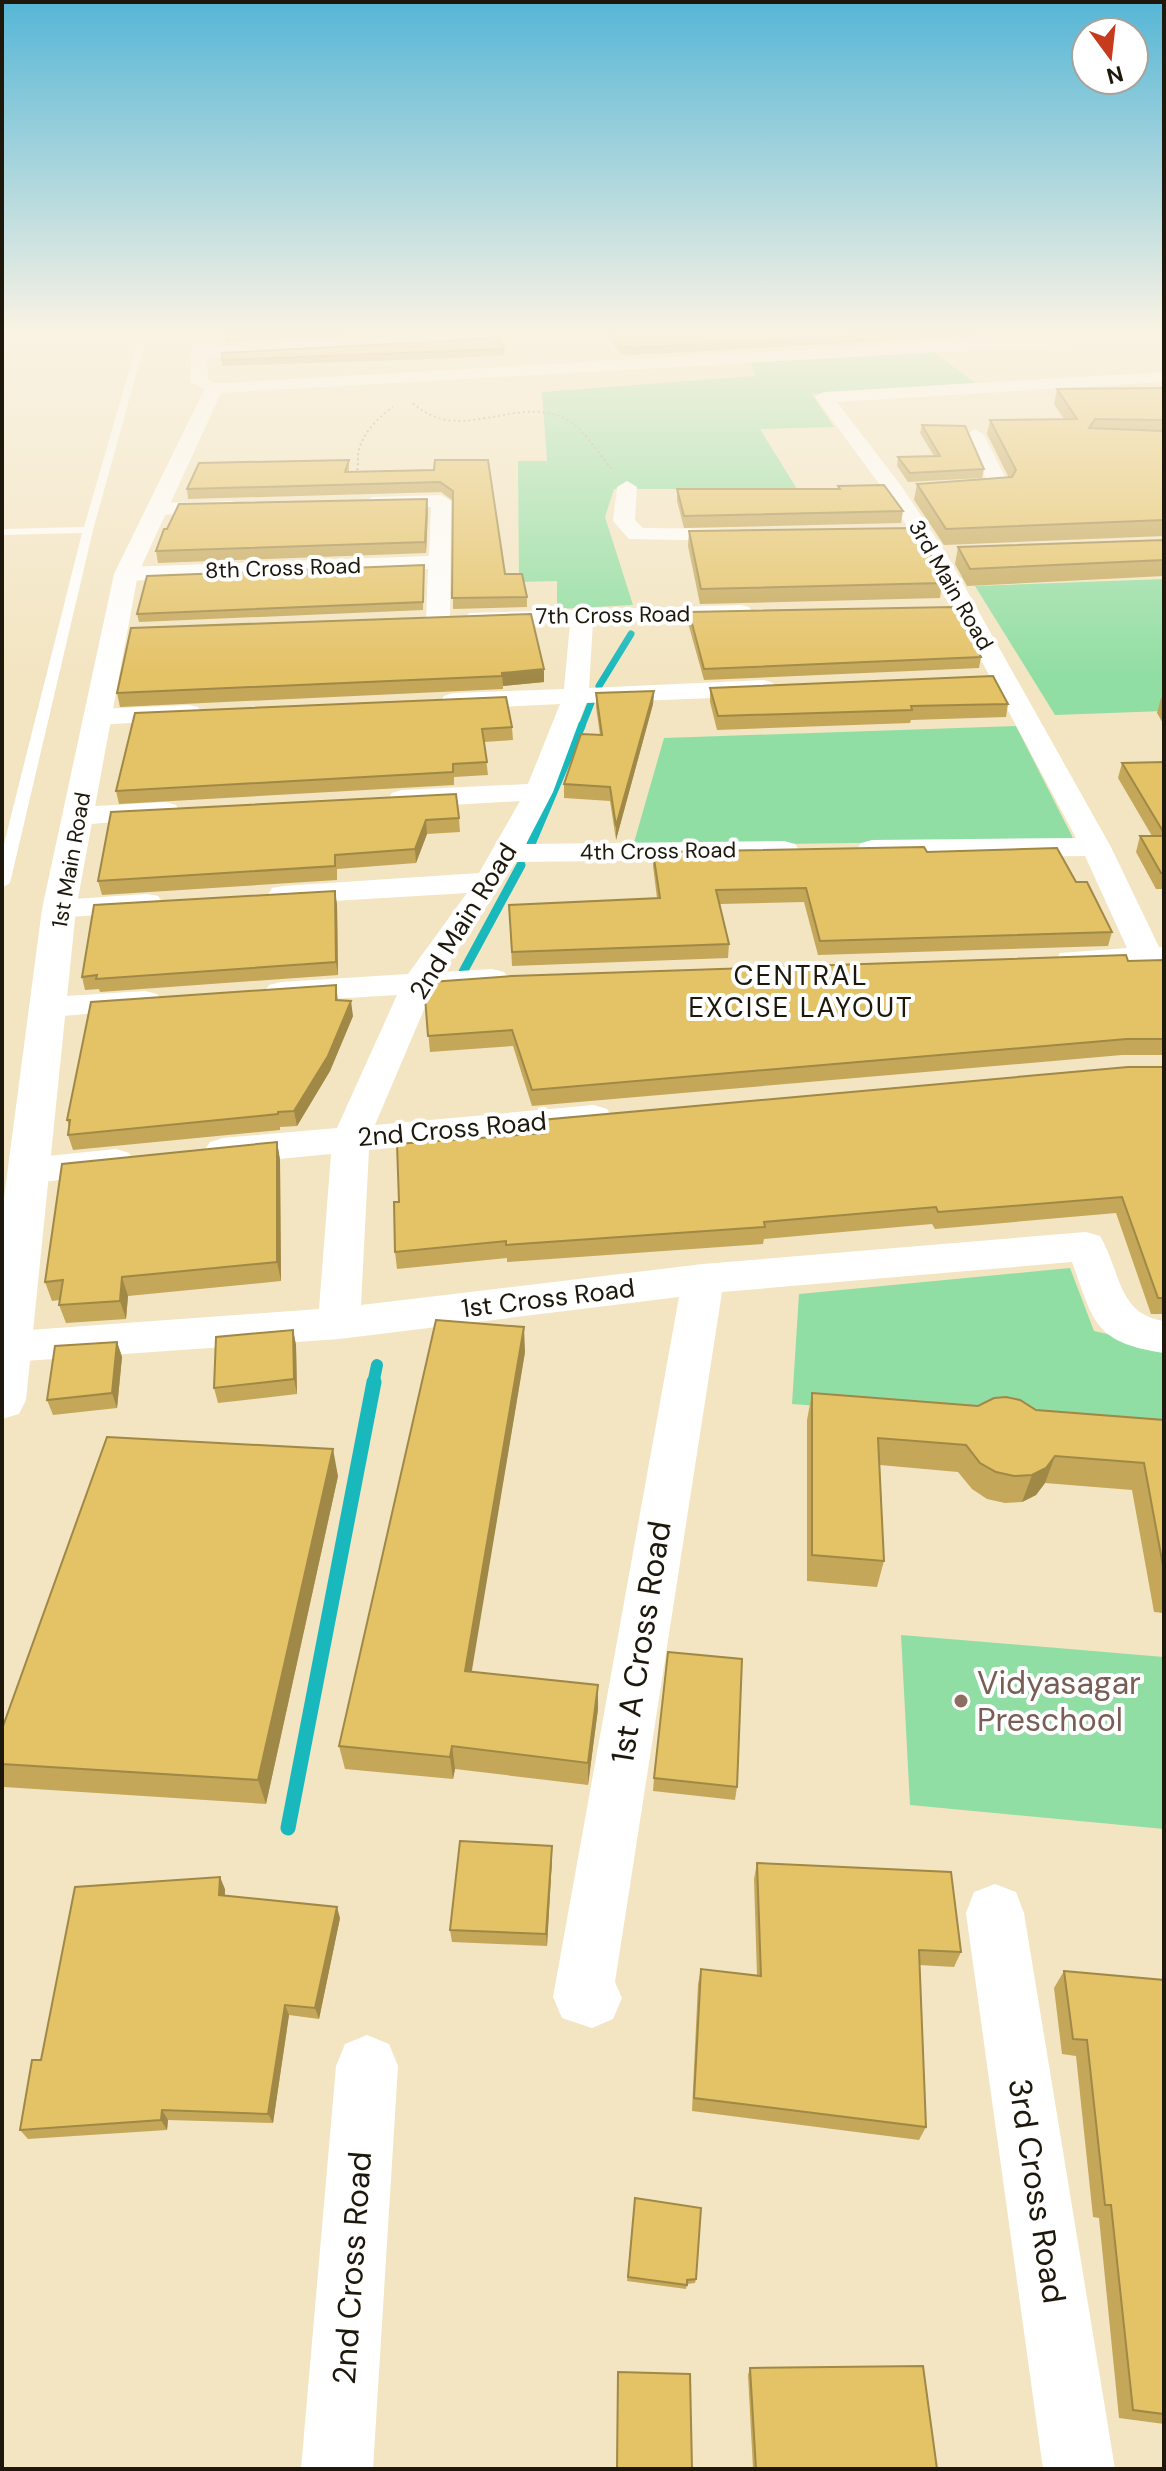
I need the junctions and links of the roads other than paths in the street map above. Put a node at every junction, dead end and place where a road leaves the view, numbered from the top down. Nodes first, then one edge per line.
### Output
1 (112, 446) edge
2 (186, 446) edge
3 (861, 446) edge
4 (980, 446) edge
5 (627, 487) road end
6 (895, 491) junction
7 (341, 504) edge
8 (249, 507) edge
9 (156, 509) junction
10 (88, 530) junction
11 (2, 532) edge
12 (889, 532) edge
13 (921, 532) junction
14 (761, 535) edge
15 (967, 554) edge
16 (936, 555) junction
17 (440, 562) junction
18 (126, 574) junction
19 (965, 608) junction
20 (933, 609) edge
21 (758, 612) edge
22 (582, 615) junction
23 (438, 620) junction
24 (408, 621) edge
25 (1004, 678) junction
26 (972, 679) edge
27 (782, 687) edge
28 (576, 695) junction
29 (432, 702) edge
30 (209, 712) edge
31 (97, 717) junction
32 (539, 792) junction
33 (380, 800) edge
34 (190, 810) edge
35 (79, 816) junction
36 (1096, 847) junction
37 (810, 850) edge
38 (842, 850) edge
39 (508, 853) junction
40 (490, 882) junction
41 (2, 883) edge
42 (251, 897) edge
43 (171, 902) edge
44 (59, 909) junction
45 (1156, 958) edge
46 (1040, 961) edge
47 (528, 978) edge
48 (419, 982) junction
49 (250, 994) edge
50 (173, 999) edge
51 (50, 1007) junction
52 (635, 1113) edge
53 (351, 1138) junction
54 (28, 1171) junction
55 (703, 1279) junction
56 (339, 1323) junction
57 (1154, 1335) edge
58 (10, 1346) junction
59 (2, 1400) edge
60 (995, 1913) dead end
61 (592, 1998) dead end
62 (367, 2066) dead end
63 (337, 2469) edge
64 (1079, 2469) edge

1 - 10 lane
2 - 9 street, 1st Main Road
3 - 6 street, 3rd Main Road
4 - 6 street
5 - 14 street
6 - 13 street, 3rd Main Road
7 - 17 street
8 - 9 street
9 - 18 street, 1st Main Road
10 - 11 lane
10 - 41 lane
12 - 13 street
13 - 16 street, 3rd Main Road
15 - 16 street
16 - 19 street, 3rd Main Road
17 - 18 street, 8th Cross Road
17 - 23 street
18 - 31 street, 1st Main Road
19 - 20 street
19 - 25 street, 3rd Main Road
21 - 22 street, 7th Cross Road
22 - 23 street, 7th Cross Road
22 - 28 street, 2nd Main Road
23 - 24 street, 7th Cross Road
25 - 26 street
25 - 36 street, 3rd Main Road
27 - 28 street
28 - 29 street
28 - 32 street, 2nd Main Road
30 - 31 street
31 - 35 street, 1st Main Road
32 - 33 street
32 - 39 street, 2nd Main Road
34 - 35 street
35 - 44 street, 1st Main Road
36 - 38 street
36 - 45 street, 3rd Main Road
37 - 39 street, 4th Cross Road
39 - 40 street, 2nd Main Road
40 - 42 street
40 - 48 street, 2nd Main Road
43 - 44 street
44 - 51 street, 1st Main Road
45 - 46 street
47 - 48 street
48 - 49 street
48 - 53 street, 2nd Main Road
50 - 51 street
51 - 54 street, 1st Main Road
52 - 53 street, 2nd Cross Road
53 - 54 street, 2nd Cross Road
53 - 56 street, 2nd Main Road
54 - 58 street, 1st Main Road
55 - 56 street, 1st Cross Road
55 - 57 street, 1st Cross Road
55 - 61 street, 1st A Cross Road
56 - 58 street, 1st Cross Road
58 - 59 street, 1st Main Road
60 - 64 street, 3rd Cross Road
62 - 63 street, 2nd Cross Road

